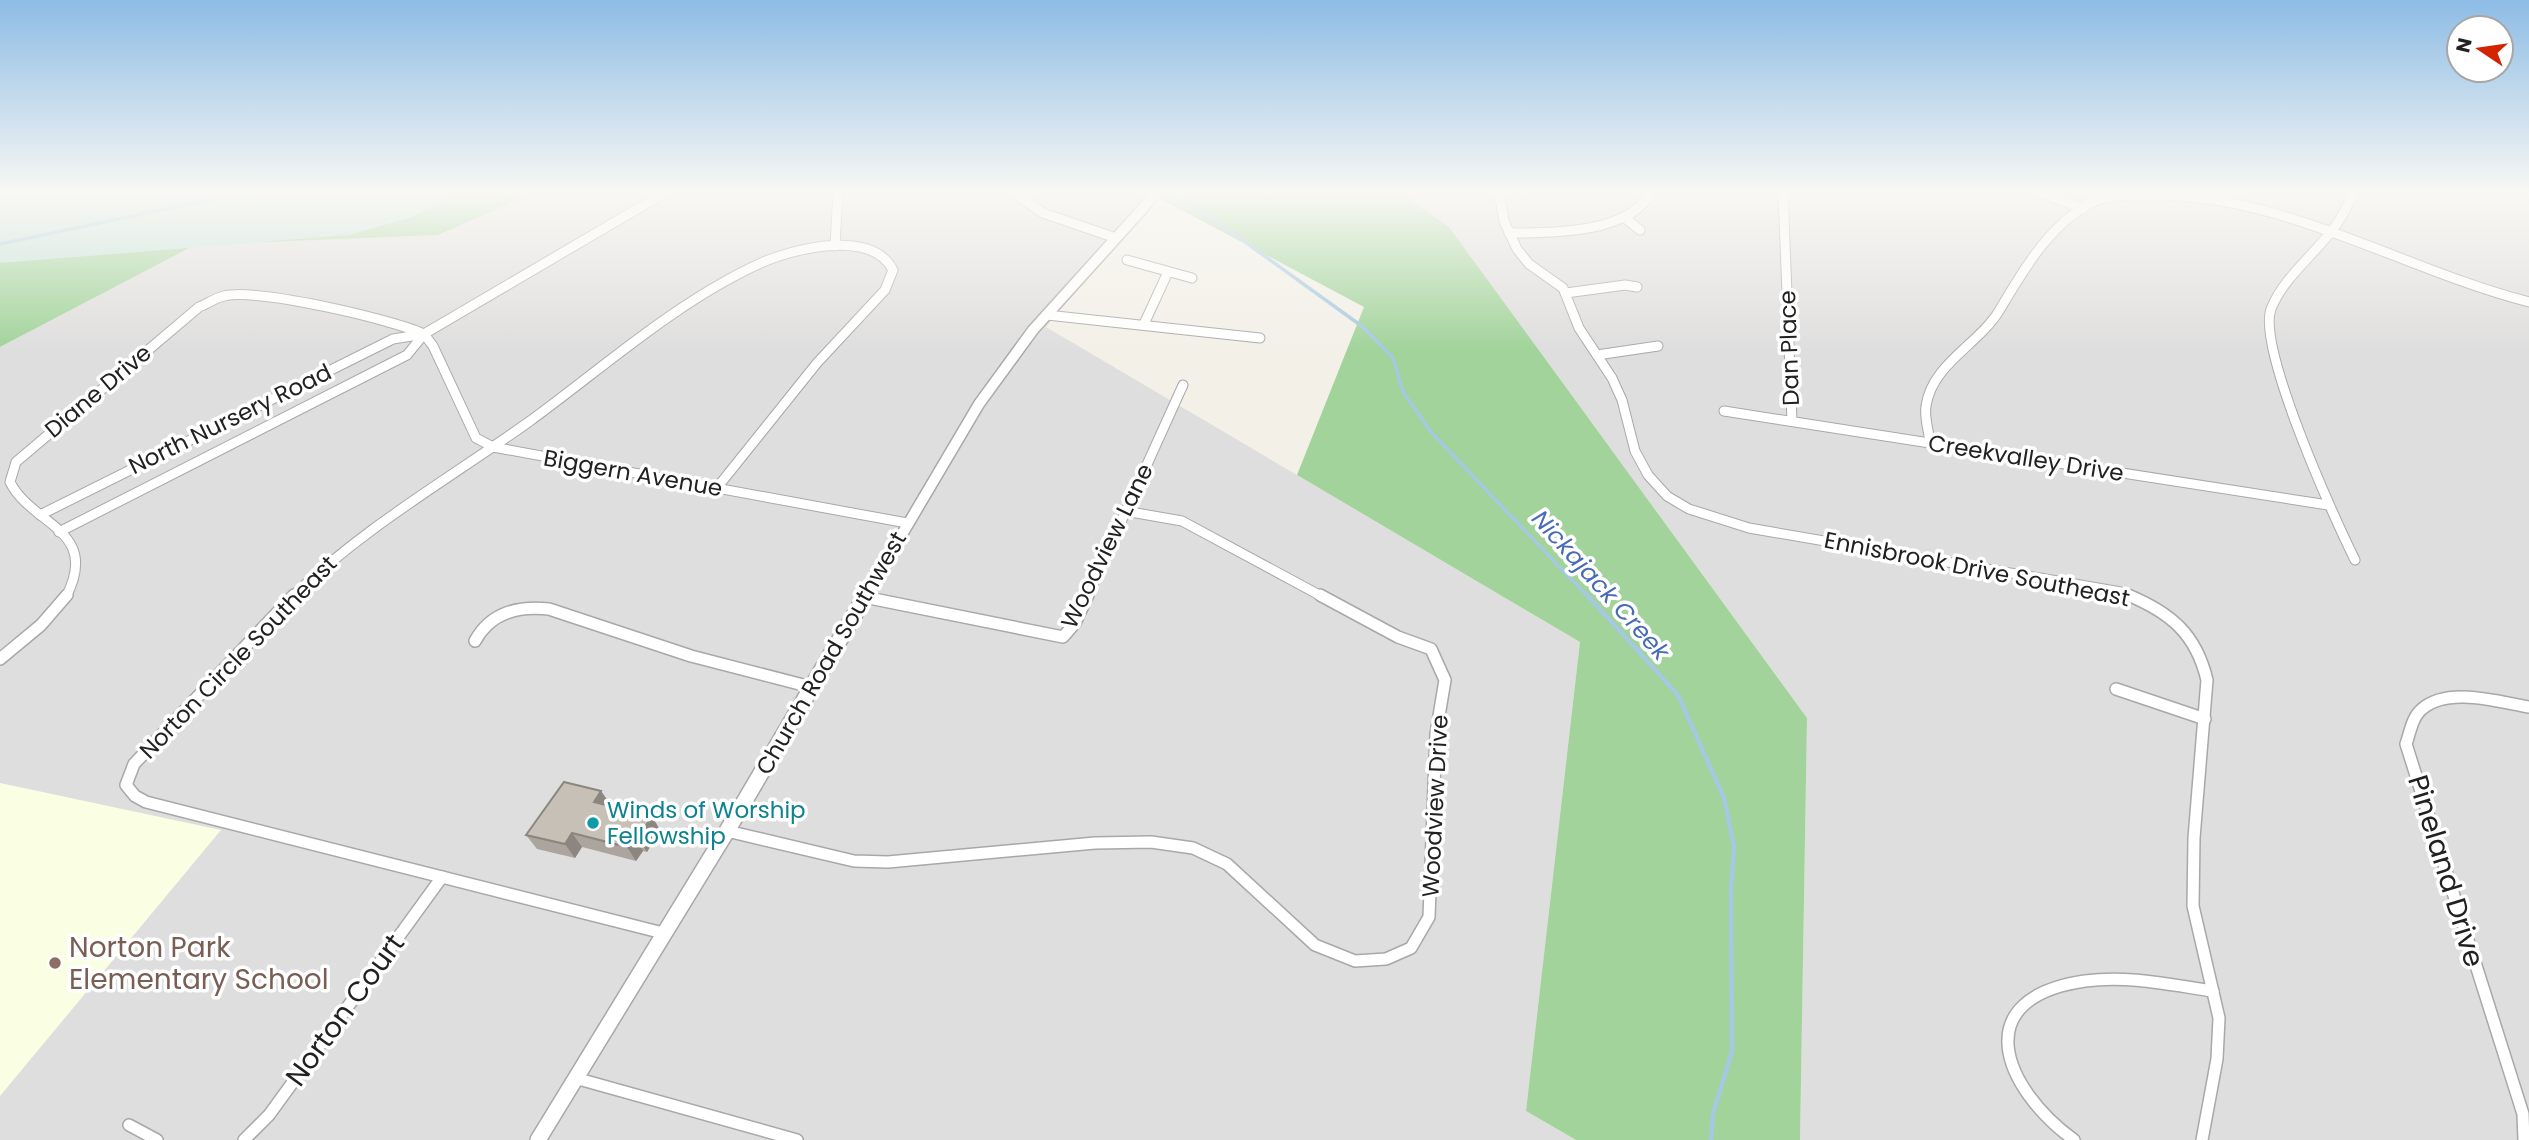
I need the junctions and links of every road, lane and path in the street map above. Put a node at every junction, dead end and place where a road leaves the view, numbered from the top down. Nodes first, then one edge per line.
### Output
1 (574, 245) edge
2 (1110, 245) edge
3 (1517, 245) edge
4 (1785, 245) edge
5 (2045, 245) edge
6 (2319, 245) edge
7 (2361, 245) edge
8 (835, 246) joint
9 (1127, 260) dead end
10 (1168, 272) junction
11 (1192, 278) dead end
12 (1637, 287) dead end
13 (1566, 293) junction
14 (2529, 302) edge
15 (1048, 315) junction
16 (1144, 324) junction
17 (424, 334) junction
18 (1260, 338) dead end
19 (1658, 346) dead end
20 (1597, 355) junction
21 (1183, 385) dead end
22 (1724, 411) dead end
23 (1792, 421) junction
24 (1930, 443) junction
25 (493, 447) junction
26 (5, 483) edge
27 (716, 488) junction
28 (2328, 505) junction
29 (1125, 511) junction
30 (40, 514) junction
31 (907, 523) junction
32 (59, 532) junction
33 (2355, 560) dead end
34 (864, 597) junction
35 (475, 641) dead end
36 (0, 659) edge
37 (811, 687) junction
38 (2116, 690) dead end
39 (2529, 707) edge
40 (2205, 719) junction
41 (727, 831) junction
42 (442, 877) junction
43 (663, 933) junction
44 (2213, 991) junction
45 (575, 1078) junction
46 (2526, 1115) edge
47 (129, 1125) dead end
48 (157, 1140) edge
49 (244, 1140) edge
50 (538, 1140) edge
51 (797, 1140) edge
52 (2074, 1140) edge
53 (2202, 1140) edge
54 (2524, 1140) edge

1 - 17 street
2 - 15 street, Church Road Southwest
3 - 13 street
4 - 23 street, Dan Place
5 - 24 street
6 - 28 street
7 - 14 street
8 - 25 street, Norton Circle Southeast
8 - 27 street, Norton Circle Southeast
9 - 10 street
10 - 11 street
10 - 16 street
12 - 13 street
13 - 20 street
15 - 16 street
15 - 31 street, Church Road Southwest
16 - 18 street
17 - 25 street
17 - 26 street, Diane Drive
17 - 30 street, North Nursery Road
17 - 32 street
19 - 20 street
20 - 40 street, Ennisbrook Drive Southeast
21 - 29 street, Woodview Lane
22 - 23 street, Creekvalley Drive
23 - 24 street, Creekvalley Drive
24 - 28 street, Creekvalley Drive
25 - 27 street, Biggern Avenue
25 - 42 street, Norton Circle Southeast
26 - 30 street, Diane Drive
27 - 31 street, Biggern Avenue
28 - 33 street
29 - 34 street, Woodview Lane
29 - 41 street, Woodview Drive
30 - 32 street, Diane Drive
31 - 34 street, Church Road Southwest
32 - 36 street, Diane Drive
34 - 37 street, Church Road Southwest
35 - 37 street
37 - 41 street, Church Road Southwest
38 - 40 street
39 - 46 street, Pineland Drive
40 - 44 street, Ennisbrook Drive Southeast
41 - 43 street, Church Road Southwest
42 - 43 street, Norton Circle Southeast
42 - 49 street, Norton Court
43 - 45 street, Church Road Southwest
44 - 52 street
44 - 53 street, Ennisbrook Drive Southeast
45 - 50 street, Church Road Southwest
45 - 51 street
46 - 54 street, Pineland Drive
47 - 48 street

